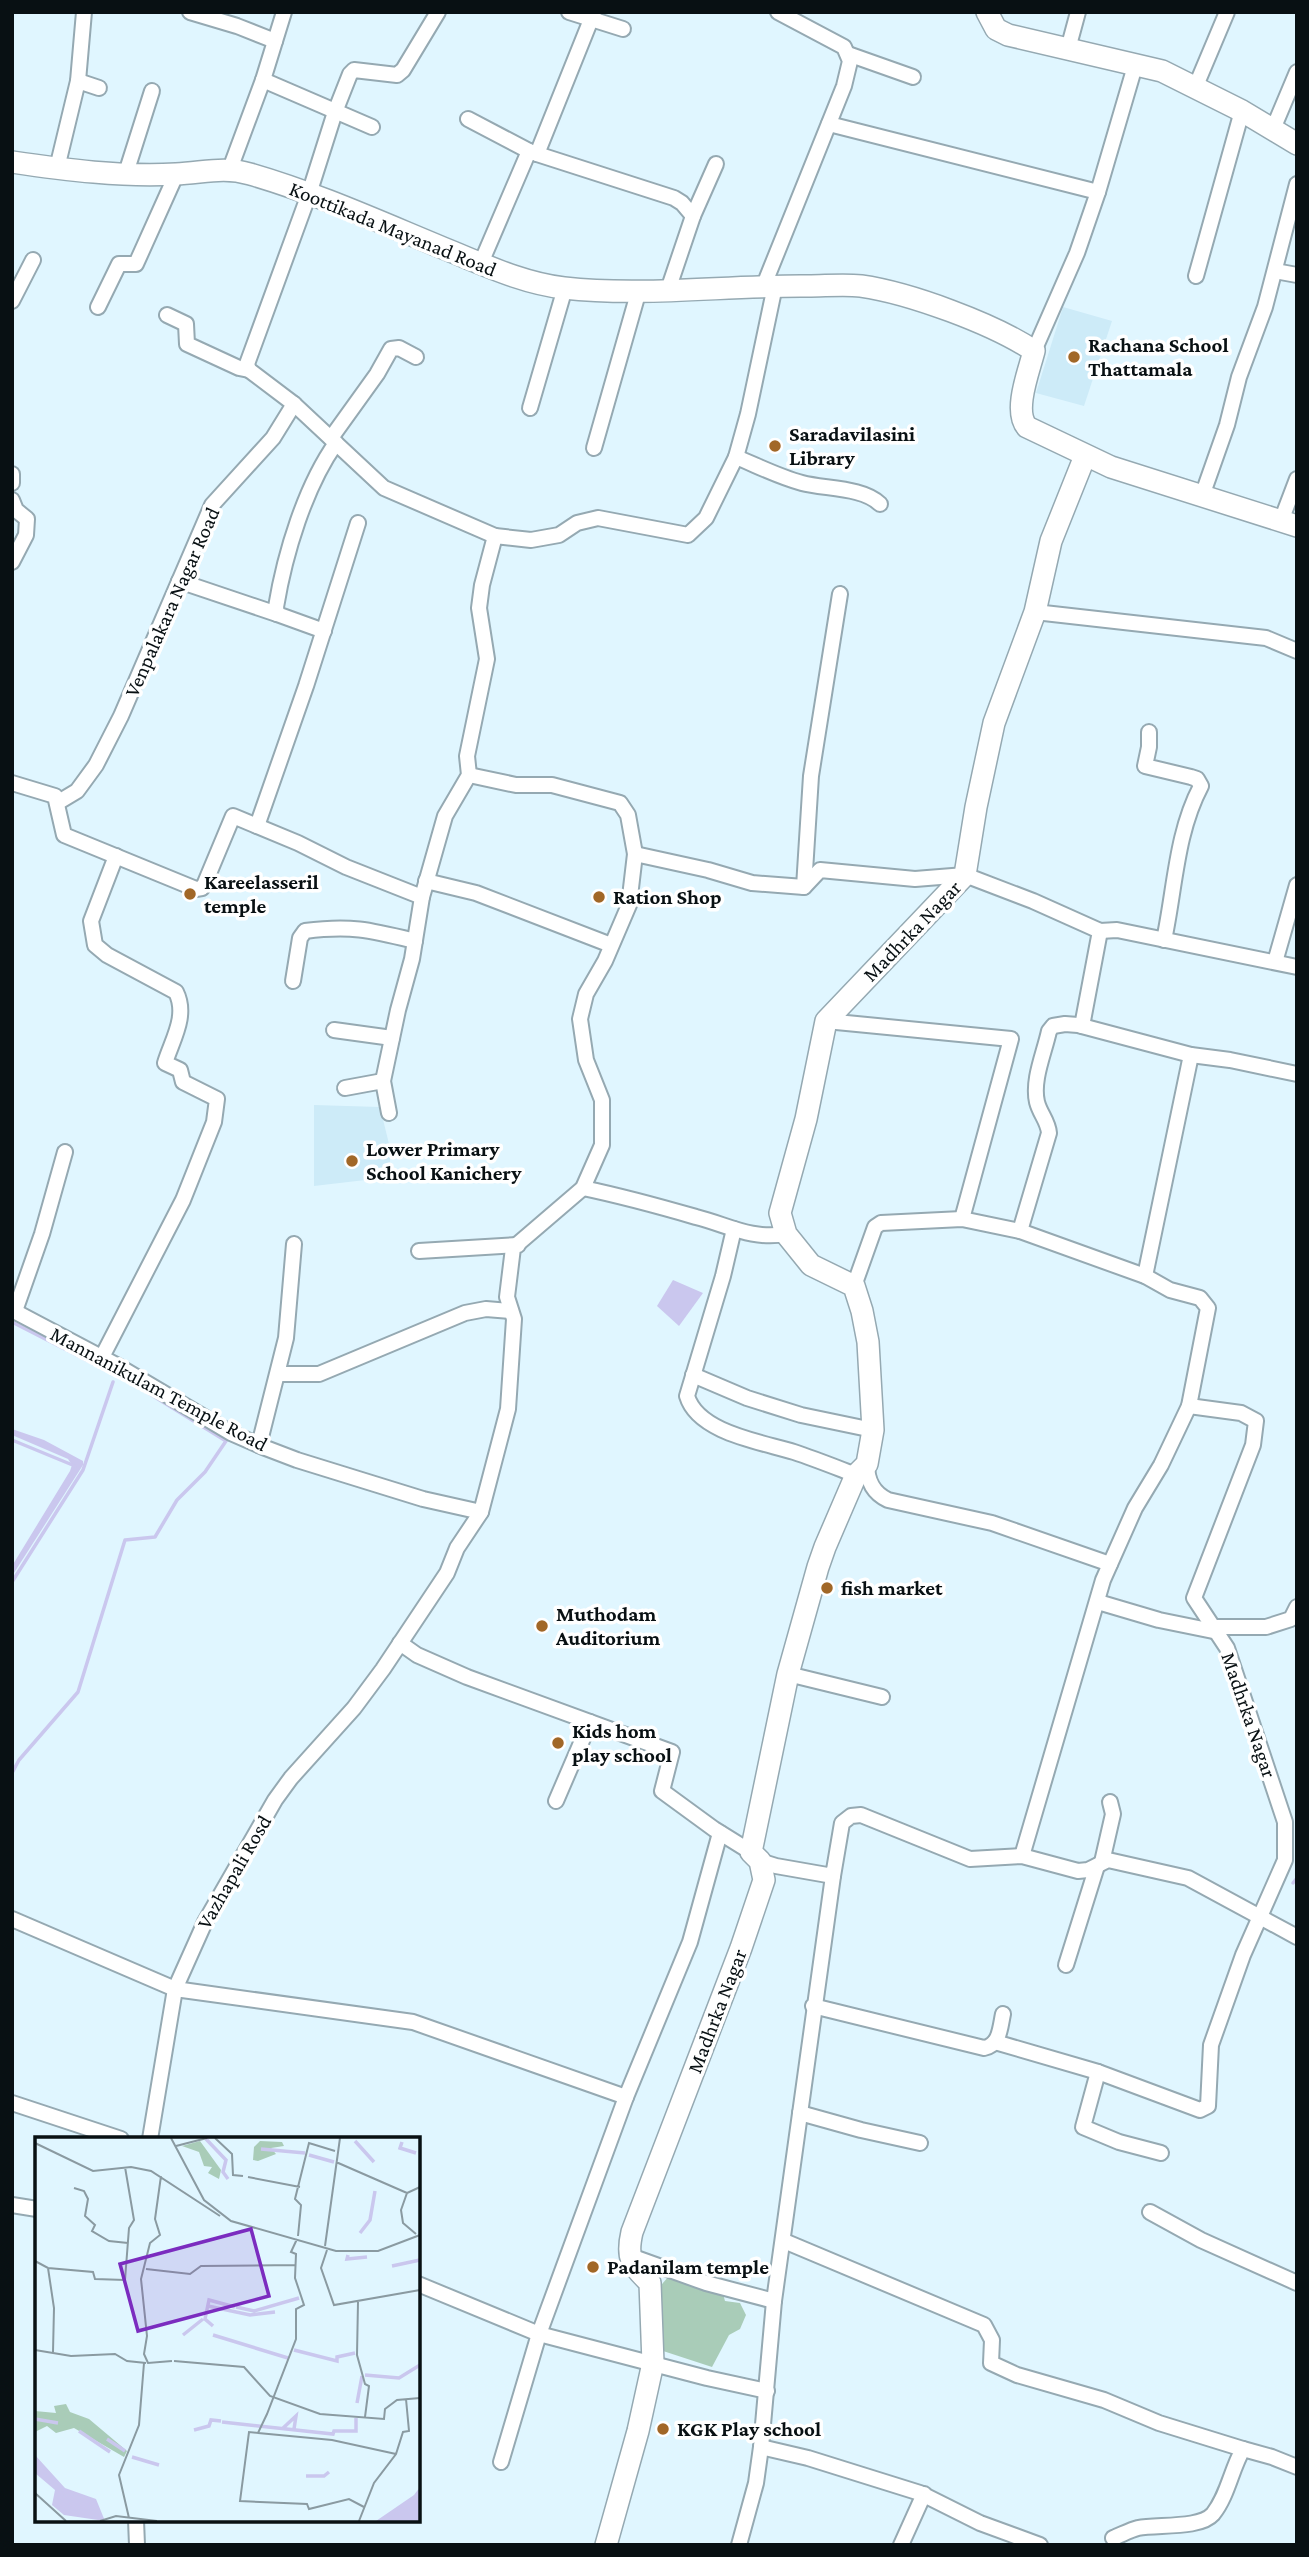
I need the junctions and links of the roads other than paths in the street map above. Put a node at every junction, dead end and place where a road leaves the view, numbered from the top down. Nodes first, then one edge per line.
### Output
1 (84, 12) edge
2 (190, 12) edge
3 (285, 12) edge
4 (438, 12) edge
5 (569, 12) edge
6 (778, 12) edge
7 (987, 12) edge
8 (1078, 12) edge
9 (1227, 12) edge
10 (593, 16) edge
11 (623, 29) dead end
12 (275, 41) junction
13 (1068, 49) junction
14 (848, 54) junction
15 (1135, 66) junction
16 (1297, 72) edge
17 (913, 77) dead end
18 (263, 80) junction
19 (78, 81) junction
20 (99, 88) dead end
21 (1195, 88) junction
22 (152, 90) dead end
23 (1242, 111) junction
24 (335, 112) junction
25 (468, 119) dead end
26 (829, 124) junction
27 (372, 127) dead end
28 (1273, 129) junction
29 (1297, 144) edge
30 (533, 153) junction
31 (12, 162) edge
32 (716, 164) dead end
33 (57, 168) junction
34 (230, 169) junction
35 (126, 173) junction
36 (176, 174) junction
37 (1297, 184) edge
38 (1098, 192) junction
39 (309, 194) junction
40 (693, 216) junction
41 (33, 260) dead end
42 (481, 263) junction
43 (1275, 271) junction
44 (1297, 275) edge
45 (1196, 276) dead end
46 (770, 285) junction
47 (565, 288) junction
48 (639, 290) junction
49 (668, 290) junction
50 (12, 301) edge
51 (98, 307) dead end
52 (167, 315) dead end
53 (1034, 351) junction
54 (416, 357) dead end
55 (249, 370) junction
56 (294, 404) junction
57 (530, 408) dead end
58 (334, 440) junction
59 (594, 448) dead end
60 (1085, 456) junction
61 (736, 457) junction
62 (12, 474) edge
63 (1297, 479) edge
64 (12, 483) edge
65 (1202, 496) junction
66 (12, 500) edge
67 (880, 504) dead end
68 (358, 523) dead end
69 (1289, 523) edge
70 (495, 536) junction
71 (12, 562) edge
72 (178, 581) junction
73 (840, 594) dead end
74 (1035, 612) junction
75 (277, 614) junction
76 (324, 631) junction
77 (1297, 651) edge
78 (1149, 732) dead end
79 (469, 775) junction
80 (12, 783) edge
81 (57, 803) junction
82 (257, 826) junction
83 (116, 856) junction
84 (635, 857) junction
85 (965, 875) junction
86 (426, 881) junction
87 (1297, 885) edge
88 (804, 887) junction
89 (422, 897) junction
90 (1100, 931) junction
91 (1164, 940) junction
92 (415, 941) junction
93 (611, 945) junction
94 (1275, 962) junction
95 (1297, 967) edge
96 (293, 981) dead end
97 (826, 1021) junction
98 (1082, 1026) junction
99 (334, 1030) dead end
100 (392, 1038) junction
101 (1191, 1055) junction
102 (1297, 1074) edge
103 (383, 1081) junction
104 (345, 1088) dead end
105 (390, 1114) dead end
106 (65, 1152) dead end
107 (583, 1188) junction
108 (962, 1219) junction
109 (734, 1229) junction
110 (1020, 1231) junction
111 (786, 1234) junction
112 (294, 1244) dead end
113 (517, 1245) junction
114 (419, 1251) dead end
115 (1145, 1276) junction
116 (854, 1286) junction
117 (14, 1311) edge
118 (512, 1311) junction
119 (102, 1357) junction
120 (278, 1374) junction
121 (693, 1375) junction
122 (1189, 1406) junction
123 (873, 1430) junction
124 (259, 1445) junction
125 (861, 1470) junction
126 (481, 1512) junction
127 (1110, 1564) junction
128 (1098, 1602) junction
129 (1297, 1607) edge
130 (1217, 1630) junction
131 (400, 1643) junction
132 (788, 1674) junction
133 (882, 1697) dead end
134 (590, 1722) junction
135 (556, 1801) dead end
136 (1110, 1802) dead end
137 (720, 1833) junction
138 (756, 1856) junction
139 (1022, 1856) junction
140 (1099, 1864) junction
141 (833, 1876) junction
142 (12, 1919) edge
143 (1260, 1919) junction
144 (1297, 1937) edge
145 (1066, 1965) dead end
146 (175, 1989) junction
147 (813, 2006) junction
148 (1003, 2014) dead end
149 (995, 2042) junction
150 (1098, 2072) junction
151 (626, 2097) junction
152 (12, 2103) edge
153 (800, 2113) junction
154 (115, 2137) edge
155 (150, 2137) edge
156 (920, 2143) dead end
157 (1161, 2153) dead end
158 (12, 2205) edge
159 (35, 2209) edge
160 (1150, 2212) dead end
161 (784, 2241) junction
162 (628, 2255) junction
163 (1297, 2283) edge
164 (420, 2285) edge
165 (774, 2301) junction
166 (539, 2334) junction
167 (653, 2363) junction
168 (767, 2391) junction
169 (761, 2447) junction
170 (1243, 2449) junction
171 (501, 2462) dead end
172 (1297, 2467) edge
173 (924, 2494) junction
174 (136, 2522) edge
175 (1113, 2538) dead end
176 (137, 2545) edge
177 (606, 2545) edge
178 (739, 2545) edge
179 (901, 2545) edge
180 (1040, 2545) edge

1 - 19 street
2 - 12 street
3 - 12 street
4 - 24 street
5 - 10 street
6 - 14 street
7 - 13 street
8 - 13 street
9 - 21 street
10 - 11 street
10 - 30 street
12 - 18 street
13 - 15 street
14 - 17 street
14 - 26 street
15 - 21 street
15 - 38 street
16 - 28 street
18 - 24 street
18 - 34 street
19 - 20 street
19 - 33 street
21 - 23 street
22 - 35 street
23 - 28 street
23 - 45 street
24 - 27 street
24 - 39 street
25 - 30 street
26 - 38 street
26 - 46 street
28 - 29 street
30 - 40 street
30 - 42 street
31 - 33 street, Koottikada Mayanad Road
32 - 40 street
33 - 35 street, Koottikada Mayanad Road
34 - 36 street, Koottikada Mayanad Road
34 - 39 street, Koottikada Mayanad Road
35 - 36 street, Koottikada Mayanad Road
36 - 51 street
37 - 43 street
38 - 53 street
39 - 42 street, Koottikada Mayanad Road
39 - 55 street
40 - 49 street
41 - 50 street
42 - 47 street, Koottikada Mayanad Road
43 - 44 street
43 - 65 street
46 - 49 street, Koottikada Mayanad Road
46 - 53 street, Koottikada Mayanad Road
46 - 61 street
47 - 48 street, Koottikada Mayanad Road
47 - 57 street
48 - 49 street, Koottikada Mayanad Road
48 - 59 street
52 - 55 street
53 - 60 street
54 - 58 street
55 - 56 street
56 - 58 street
56 - 72 street, Venpalakara Nagar Road
58 - 70 street
58 - 75 street
60 - 65 street
60 - 74 street, Madhrka Nagar
61 - 67 street
61 - 70 street
62 - 64 street
63 - 69 street
65 - 69 street
66 - 71 street
68 - 76 street
70 - 79 street
72 - 75 street
72 - 81 street, Venpalakara Nagar Road
73 - 88 street
74 - 77 street
74 - 85 street, Madhrka Nagar
75 - 76 street
76 - 82 street
78 - 91 street
79 - 84 street
79 - 86 street
80 - 81 street
81 - 83 street
82 - 83 street
82 - 89 street
83 - 119 street
84 - 88 street
84 - 93 street
85 - 88 street
85 - 90 street
85 - 97 street, Madhrka Nagar
86 - 89 street
86 - 93 street
87 - 94 street
89 - 92 street
90 - 91 street
90 - 98 street
91 - 94 street
92 - 96 street
92 - 100 street
93 - 107 street
94 - 95 street
97 - 108 street
97 - 111 street
98 - 101 street
98 - 110 street
99 - 100 street
100 - 103 street
101 - 102 street
101 - 115 street
103 - 104 street
103 - 105 street
106 - 117 street
107 - 109 street
107 - 113 street
108 - 110 street
108 - 116 street
109 - 111 street
109 - 121 street
110 - 115 street
111 - 116 street
112 - 120 street
113 - 114 street
113 - 118 street
115 - 122 street
116 - 123 street, Madhrka Nagar
117 - 119 street, Mannanikulam Temple Road
118 - 120 street
118 - 126 street
119 - 124 street, Mannanikulam Temple Road
120 - 124 street
121 - 123 street
121 - 125 street
122 - 127 street
122 - 130 street, Madhrka Nagar
123 - 125 street, Madhrka Nagar
124 - 126 street, Mannanikulam Temple Road
125 - 127 street, Madhrka Nagar
125 - 132 street, Madhrka Nagar
126 - 131 street
127 - 128 street
128 - 130 street, Madhrka Nagar
128 - 139 street
129 - 130 street
130 - 143 street, Madhrka Nagar
131 - 134 street
131 - 146 street, Vazhapali Rosd
132 - 133 street
132 - 138 street, Madhrka Nagar
134 - 135 street
134 - 137 street
136 - 140 street
137 - 138 street
137 - 151 street
138 - 141 street
138 - 162 street, Madhrka Nagar
139 - 140 street
139 - 141 street
140 - 143 street
140 - 145 street
141 - 147 street
142 - 146 street
143 - 144 street
143 - 150 street, Madhrka Nagar
146 - 151 street
146 - 155 street, Vazhapali Rosd
147 - 149 street
147 - 153 street
148 - 149 street
149 - 150 street
150 - 157 street
151 - 166 street
152 - 154 street
153 - 156 street
153 - 161 street
158 - 159 street
160 - 163 street
161 - 165 street
161 - 170 street
162 - 165 street
162 - 167 street
164 - 166 street
165 - 168 street
166 - 167 street
166 - 171 street
167 - 168 street
167 - 177 street
168 - 169 street
169 - 173 street
169 - 178 street
170 - 172 street
170 - 175 street
173 - 179 street
173 - 180 street
174 - 176 street

